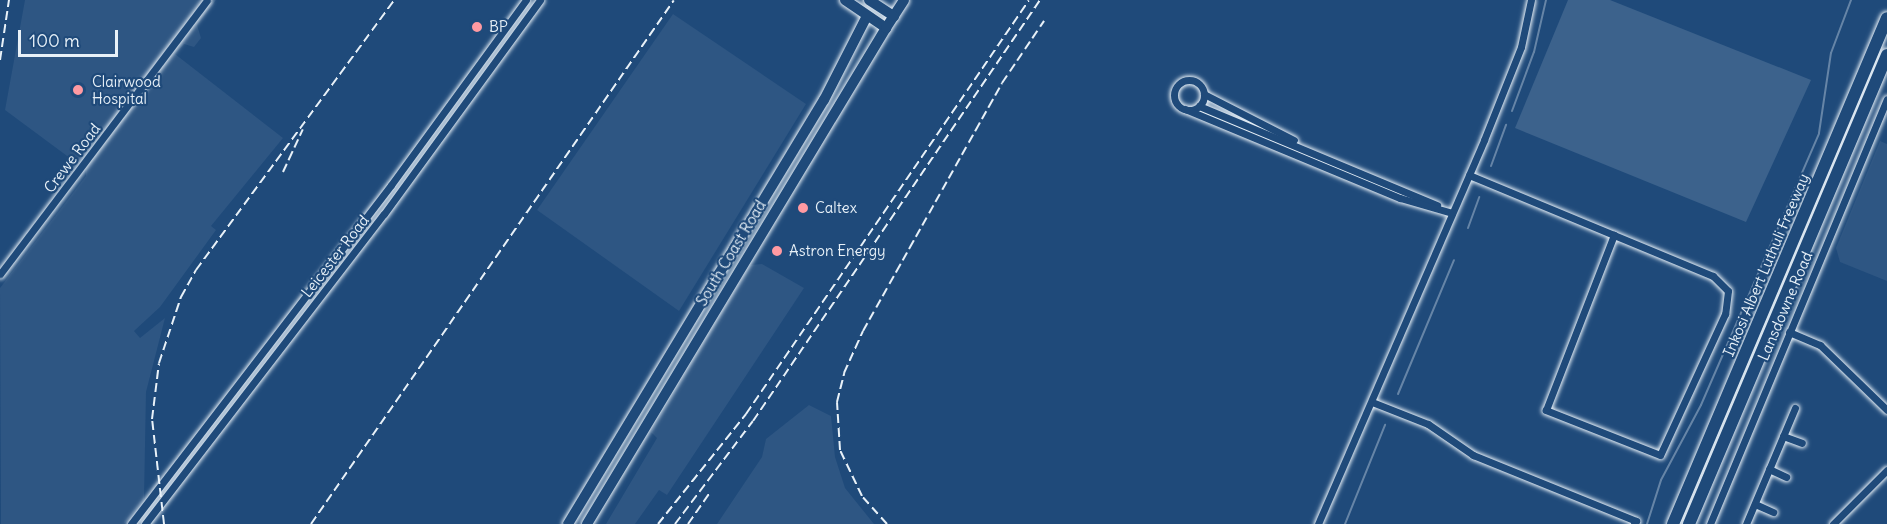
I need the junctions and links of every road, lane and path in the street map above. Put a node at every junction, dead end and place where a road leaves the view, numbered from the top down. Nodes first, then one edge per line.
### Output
1 (207, 0) edge
2 (526, 0) edge
3 (540, 0) edge
4 (845, 0) edge
5 (904, 0) edge
6 (1531, 0) edge
7 (874, 1) edge
8 (867, 16) junction
9 (894, 16) junction
10 (1887, 18) edge
11 (886, 28) junction
12 (1887, 55) edge
13 (837, 76) junction
14 (850, 85) junction
15 (1204, 94) junction
16 (1887, 99) edge
17 (1199, 106) junction
18 (1185, 110) junction
19 (1306, 148) junction
20 (1469, 175) junction
21 (766, 196) junction
22 (777, 204) junction
23 (1452, 213) junction
24 (1614, 235) junction
25 (723, 268) junction
26 (0, 274) edge
27 (735, 276) junction
28 (694, 316) junction
29 (707, 323) junction
30 (1789, 332) junction
31 (269, 345) junction
32 (677, 345) junction
33 (690, 351) junction
34 (278, 352) junction
35 (1372, 402) junction
36 (1795, 408) dead end
37 (1887, 410) edge
38 (632, 419) junction
39 (644, 428) junction
40 (1783, 435) junction
41 (1802, 443) dead end
42 (1699, 461) junction
43 (1769, 469) junction
44 (1887, 470) edge
45 (1786, 477) dead end
46 (1755, 504) junction
47 (1773, 512) dead end
48 (1836, 523) edge
49 (131, 524) edge
50 (145, 524) edge
51 (568, 524) edge
52 (587, 524) edge
53 (1317, 524) edge
54 (1634, 524) edge
55 (1665, 524) edge
56 (1673, 524) edge
57 (1690, 524) edge
58 (1710, 524) edge
59 (1746, 524) edge

1 - 26 street, Crewe Road
2 - 31 street, Leicester Road
3 - 34 street, Leicester Road
4 - 8 main road
5 - 9 main road, South Coast Road
6 - 20 street
7 - 8 main road, South Coast Road
7 - 9 main road
8 - 11 main road
8 - 13 main road, South Coast Road
9 - 11 main road, South Coast Road
10 - 42 highway, Inkosi Albert Luthuli Freeway
11 - 14 main road, South Coast Road
12 - 57 highway, Inkosi Albert Luthuli Freeway
13 - 14 main road
13 - 21 main road, South Coast Road
14 - 22 main road, South Coast Road
15 - 17 street
15 - 18 street
15 - 19 street
16 - 30 street, Lansdowne Road
17 - 18 street
17 - 19 street
18 - 23 street
19 - 23 street
20 - 23 street
20 - 24 street
21 - 22 main road
21 - 25 main road, South Coast Road
22 - 27 main road, South Coast Road
23 - 35 street
24 - 24 street
25 - 27 main road
25 - 28 main road, South Coast Road
27 - 29 main road, South Coast Road
28 - 29 main road
28 - 32 main road, South Coast Road
29 - 33 main road, South Coast Road
30 - 37 street
30 - 58 street, Lansdowne Road
31 - 34 street
31 - 49 street, Leicester Road
32 - 33 main road
32 - 38 main road, South Coast Road
33 - 39 main road, South Coast Road
34 - 50 street, Leicester Road
35 - 53 street
35 - 54 street
36 - 40 street
38 - 39 main road
38 - 51 main road, South Coast Road
39 - 52 main road, South Coast Road
40 - 41 street
40 - 43 street
42 - 55 highway
42 - 56 highway, Inkosi Albert Luthuli Freeway
43 - 45 street
43 - 46 street
44 - 48 street
46 - 47 street
46 - 59 street

